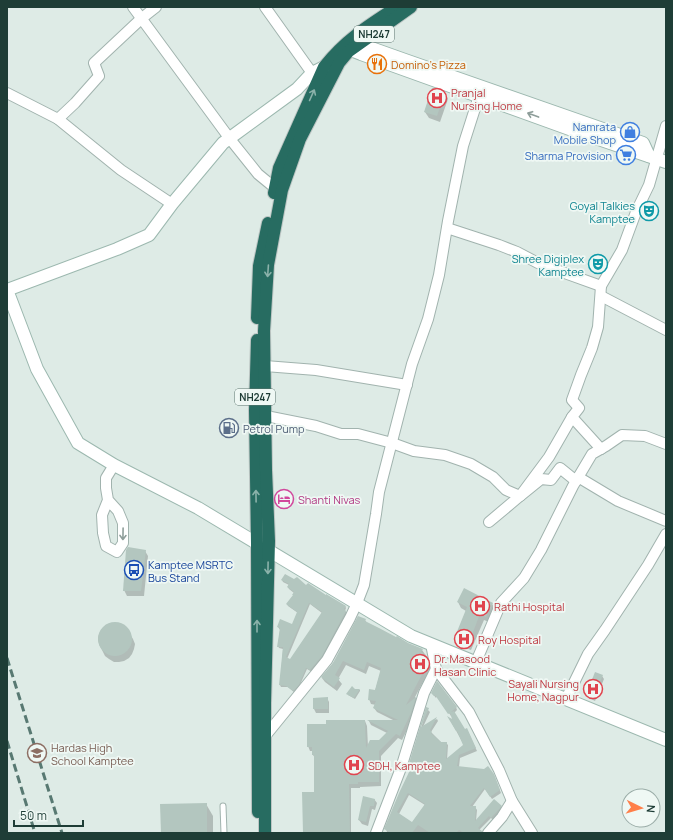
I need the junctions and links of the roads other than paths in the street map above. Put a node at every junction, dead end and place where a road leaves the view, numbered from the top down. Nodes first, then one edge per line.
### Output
1 (133, 7) edge
2 (156, 7) edge
3 (265, 7) edge
4 (397, 7) edge
5 (410, 7) edge
6 (142, 18) junction
7 (351, 45) junction
8 (339, 64) junction
9 (324, 67) junction
10 (312, 74) junction
11 (7, 93) edge
12 (479, 96) junction
13 (58, 119) junction
14 (666, 126) edge
15 (230, 139) junction
16 (657, 159) edge
17 (278, 189) junction
18 (172, 204) junction
19 (447, 228) junction
20 (7, 290) edge
21 (601, 291) junction
22 (666, 330) edge
23 (265, 366) junction
24 (407, 385) junction
25 (260, 402) junction
26 (266, 416) junction
27 (572, 417) junction
28 (261, 441) junction
29 (392, 443) junction
30 (666, 444) edge
31 (601, 449) junction
32 (114, 465) junction
33 (577, 479) junction
34 (520, 496) junction
35 (108, 500) dead end
36 (666, 521) edge
37 (489, 522) dead end
38 (666, 534) edge
39 (257, 543) junction
40 (269, 550) junction
41 (357, 603) junction
42 (432, 644) junction
43 (476, 662) junction
44 (436, 669) junction
45 (566, 699) junction
46 (266, 736) junction
47 (666, 740) edge
48 (257, 747) junction
49 (512, 801) junction
50 (223, 806) dead end
51 (380, 832) edge
52 (224, 833) edge
53 (258, 833) edge
54 (266, 833) edge
55 (488, 833) edge
56 (532, 833) edge

1 - 6 street
2 - 6 street
3 - 10 street
4 - 7 highway, NH247
5 - 7 highway, NH247
6 - 13 street
6 - 15 street
7 - 8 highway, NH247
7 - 9 highway, NH247
7 - 12 street
7 - 16 street
8 - 9 street
8 - 17 highway, NH247
9 - 10 street
17 -> 9 highway, NH247
10 - 15 street
11 - 13 street
16 -> 12 street
12 - 19 street
13 - 18 street
14 - 16 street
15 - 17 street
15 - 18 street
16 - 21 street
17 -> 23 highway, NH247
17 - 25 highway, NH247
18 - 20 street
19 - 21 street
19 - 24 street
20 - 32 street
21 - 22 street
21 - 27 street
23 - 24 street
23 - 25 highway, NH247
24 - 29 street
25 - 26 highway, NH247
25 - 28 highway, NH247
26 - 28 highway, NH247
26 - 29 street
27 - 31 street
27 - 34 street
39 -> 28 highway, NH247
28 - 40 highway, NH247
29 - 34 street
29 - 41 street
30 - 31 street
31 - 33 street
32 - 35 street
32 - 39 street
33 - 34 street
33 - 36 street
33 - 43 street
34 - 37 street
38 - 45 street
39 - 40 street
48 -> 39 highway, NH247
40 - 41 street
40 -> 46 highway, NH247
41 - 42 street
41 - 46 street
42 - 43 street
42 - 44 street
43 - 45 street
44 - 49 street
44 - 51 street
45 - 47 street
46 - 48 street
46 - 54 highway, NH247
48 - 53 highway, NH247
49 - 55 street
49 - 56 street
50 - 52 lane

